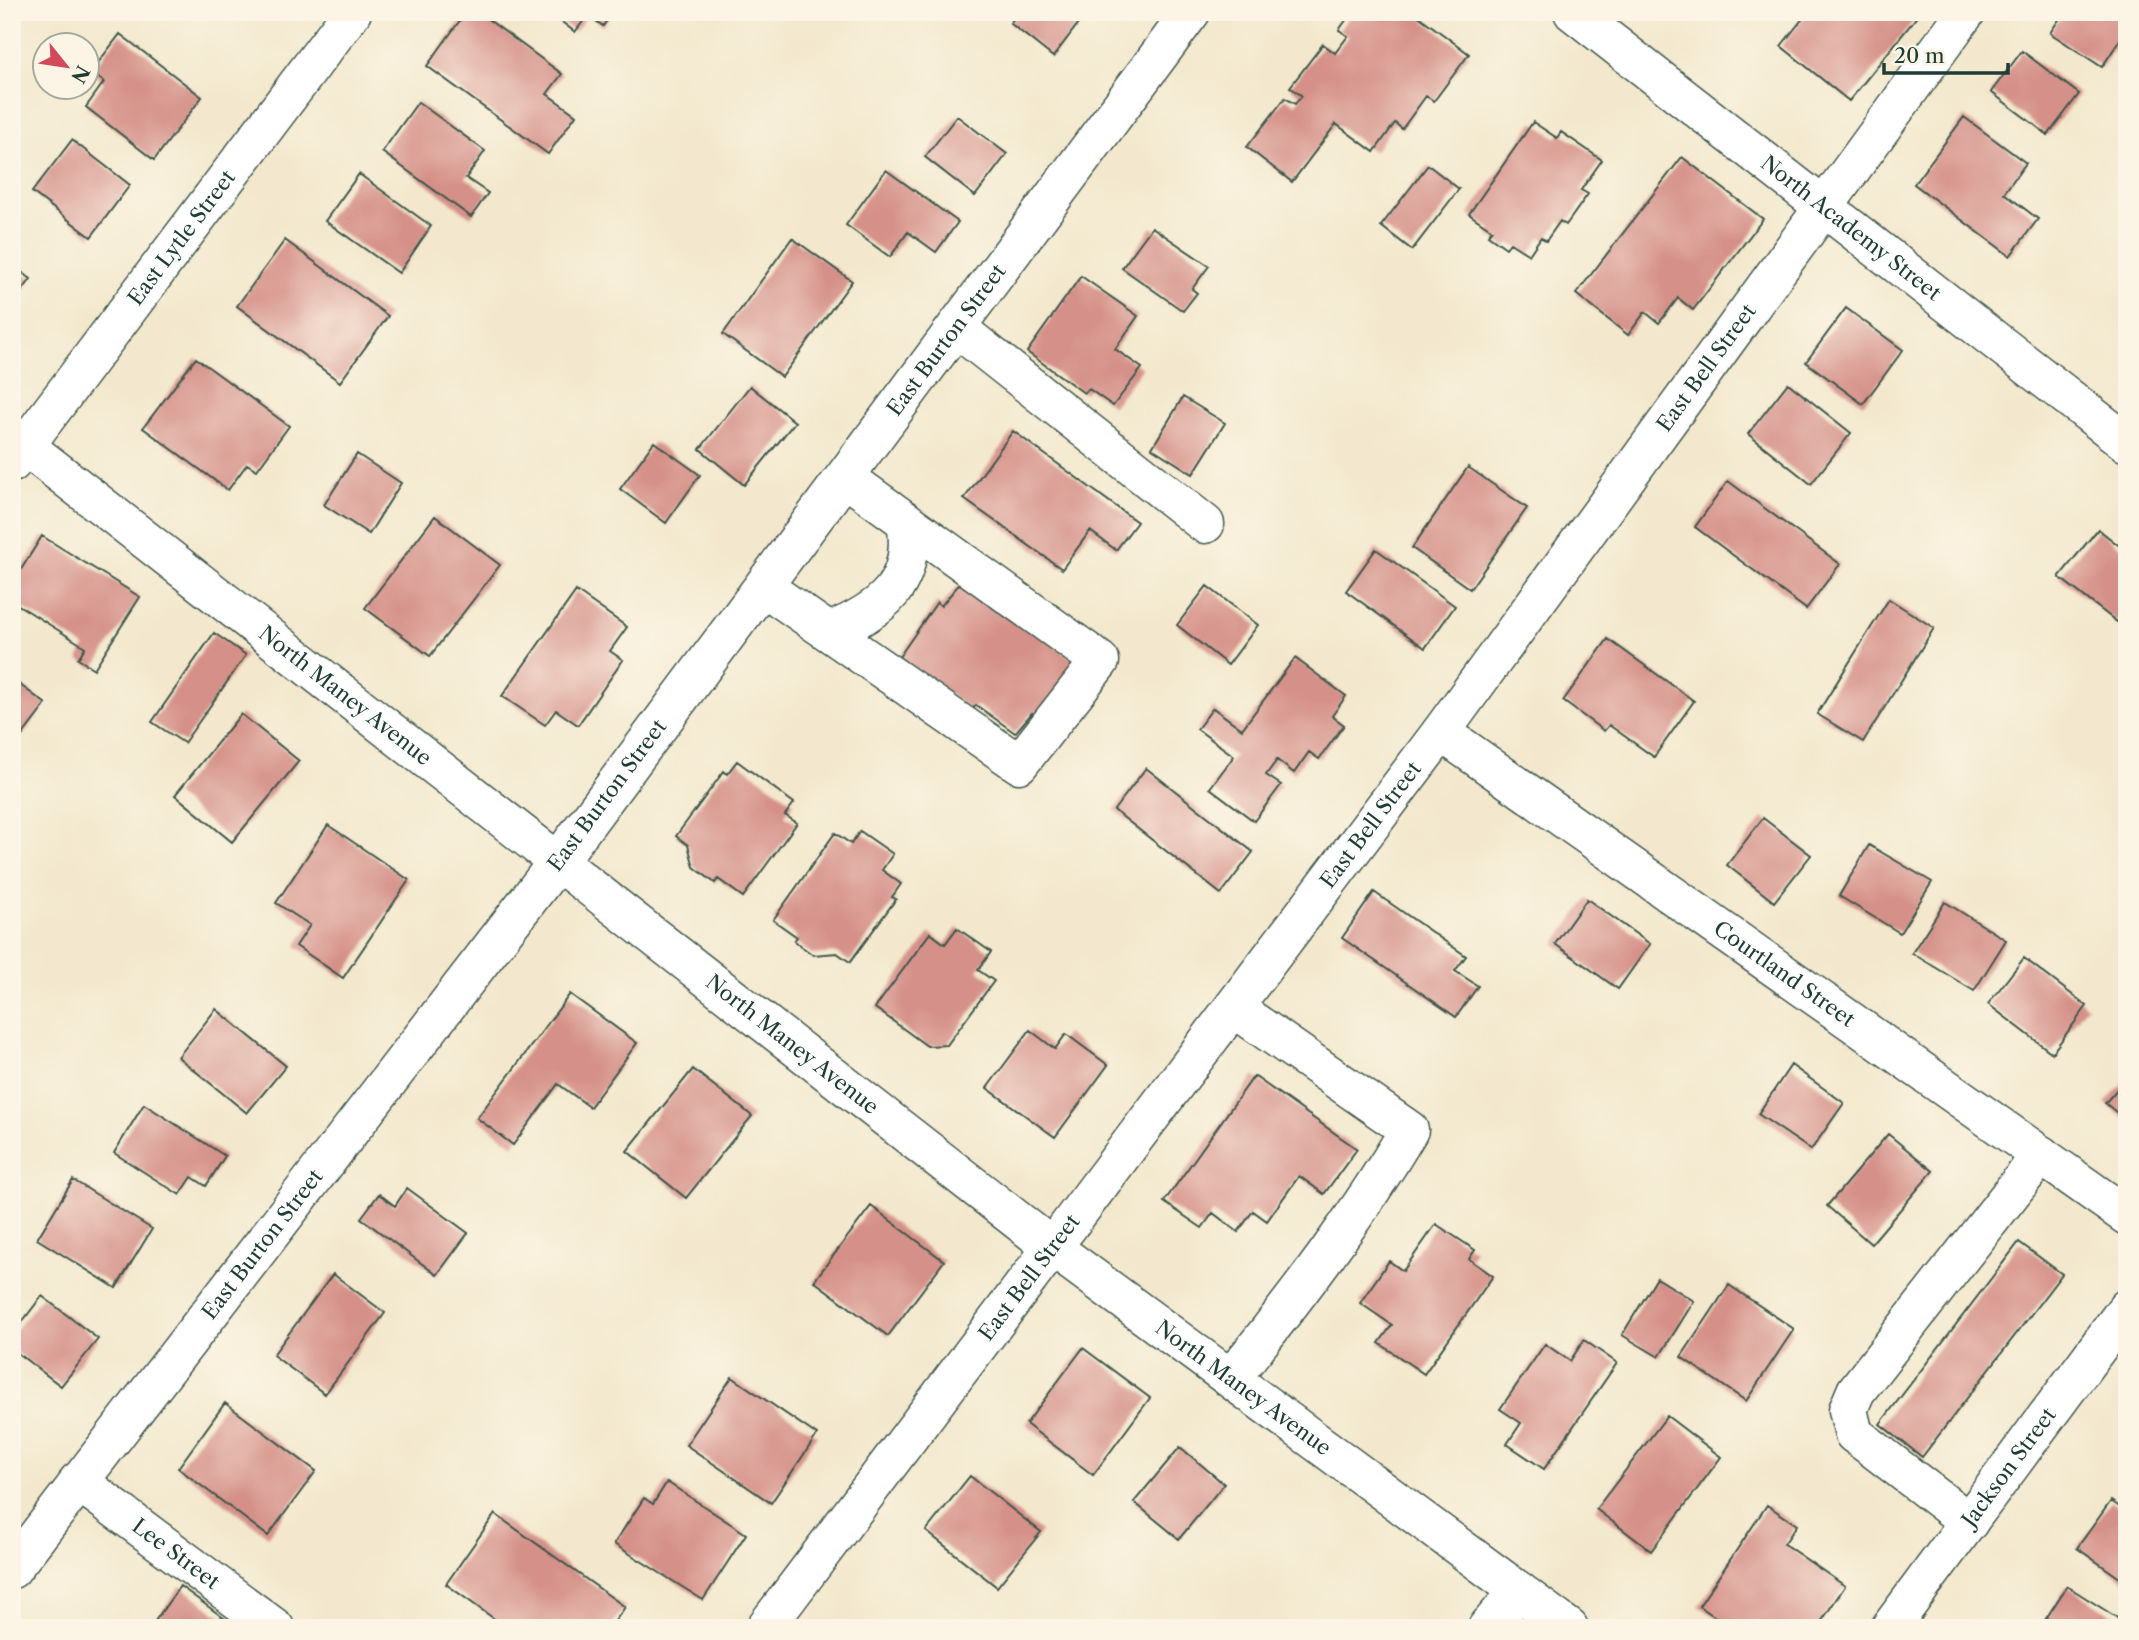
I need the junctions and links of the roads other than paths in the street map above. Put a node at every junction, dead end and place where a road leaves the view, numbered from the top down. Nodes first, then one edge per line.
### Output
1 (352, 12) edge
2 (1191, 12) edge
3 (1573, 12) edge
4 (1966, 12) edge
5 (1824, 206) junction
6 (958, 329) junction
7 (2127, 443) edge
8 (19, 455) edge
9 (846, 478) junction
10 (906, 521) junction
11 (1205, 524) dead end
12 (764, 587) junction
13 (829, 632) junction
14 (1441, 732) junction
15 (559, 860) junction
16 (1234, 1009) junction
17 (2041, 1155) junction
18 (2127, 1216) edge
19 (1053, 1248) junction
20 (2127, 1308) edge
21 (1231, 1378) junction
22 (78, 1481) junction
23 (1969, 1522) junction
24 (12, 1569) edge
25 (1519, 1591) junction
26 (275, 1628) edge
27 (765, 1628) edge
28 (1487, 1628) edge
29 (1569, 1628) edge
30 (1890, 1628) edge

1 - 8 street, East Lytle Street
2 - 6 street, East Burton Street
3 - 5 street, North Academy Street
4 - 5 street, East Bell Street
5 - 7 street, North Academy Street
5 - 14 street, East Bell Street
6 - 9 street, East Burton Street
6 - 11 street
8 - 15 street, North Maney Avenue
9 - 10 street
9 - 12 street, East Burton Street
10 - 13 street
10 - 13 street
12 - 13 street
12 - 15 street, East Burton Street
14 - 16 street, East Bell Street
14 - 17 street, Courtland Street
15 - 19 street, North Maney Avenue
15 - 22 street, East Burton Street
16 - 19 street, East Bell Street
16 - 21 street
17 - 18 street, Courtland Street
17 - 23 street
19 - 21 street, North Maney Avenue
19 - 27 street, East Bell Street
20 - 23 street, Jackson Street
21 - 25 street, North Maney Avenue
22 - 24 street, East Burton Street
22 - 26 street, Lee Street
23 - 30 street, Jackson Street
25 - 28 street
25 - 29 street, North Maney Avenue

